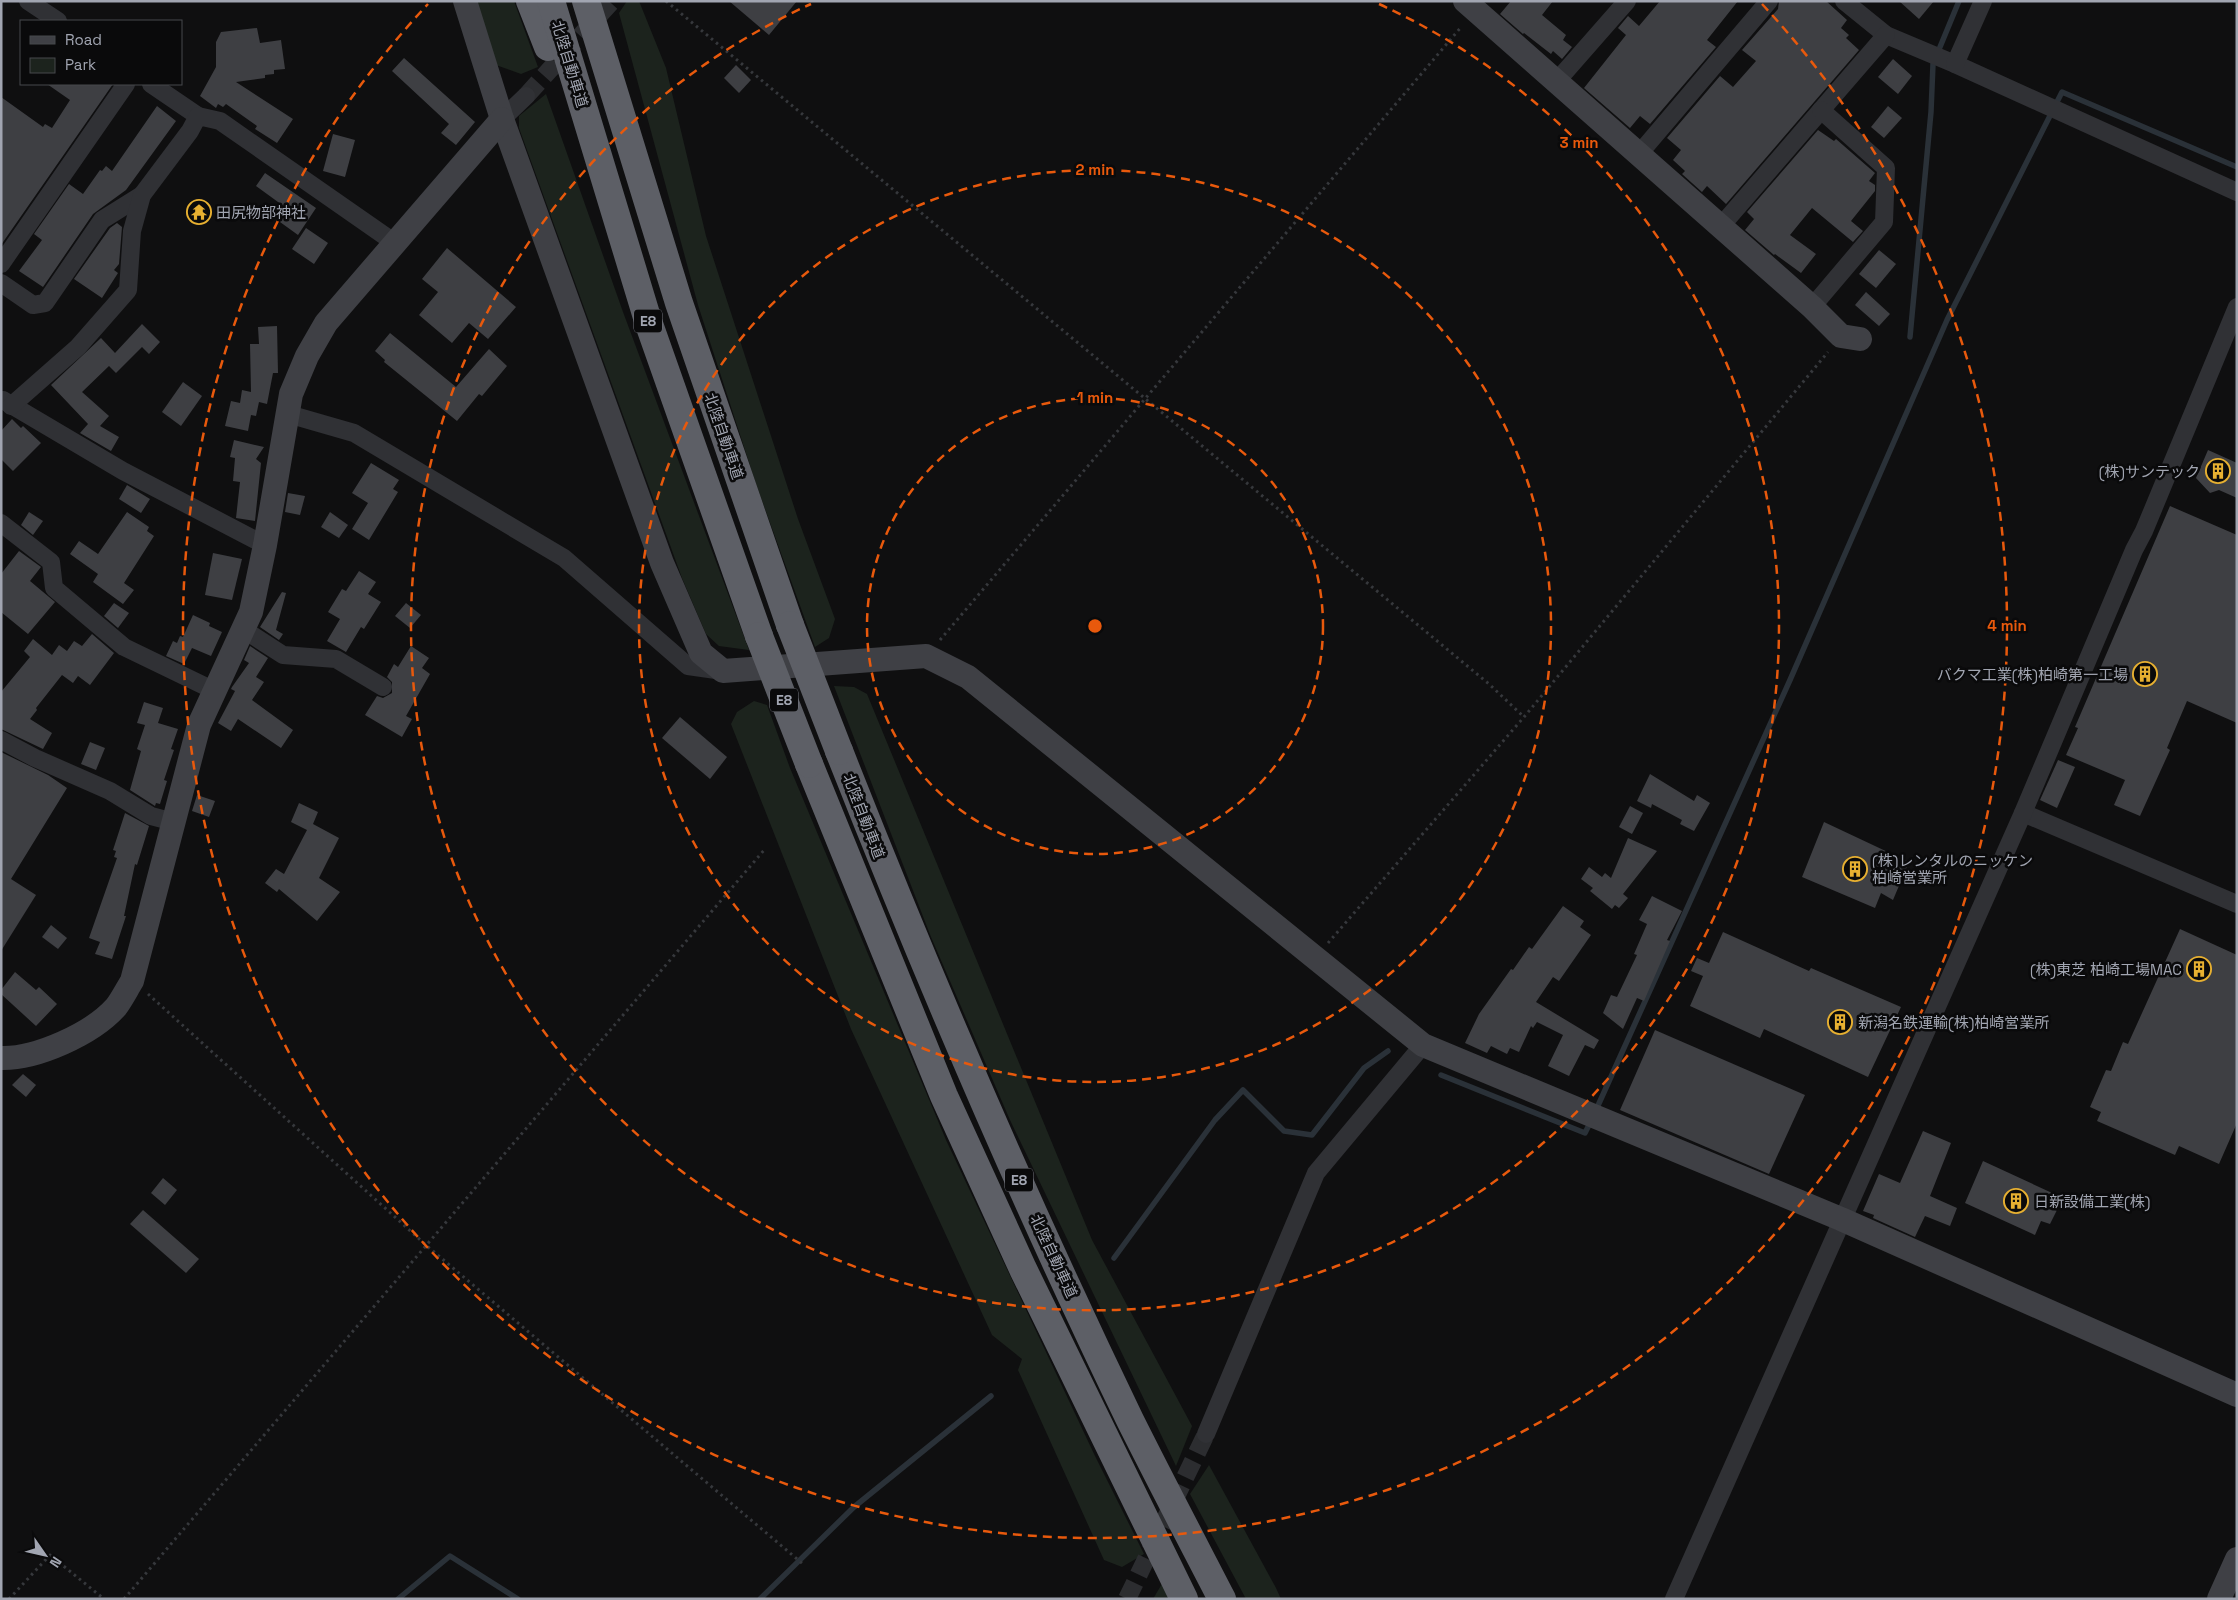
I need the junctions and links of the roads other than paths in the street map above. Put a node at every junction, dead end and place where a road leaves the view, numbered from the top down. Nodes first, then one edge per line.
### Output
1 (28, 1) edge
2 (465, 1) edge
3 (530, 1) edge
4 (551, 1) edge
5 (586, 1) edge
6 (596, 1) edge
7 (1627, 1) edge
8 (1769, 1) edge
9 (1844, 1) edge
10 (1983, 1) edge
11 (1470, 4) edge
12 (56, 20) edge
13 (1886, 35) junction
14 (1955, 64) junction
15 (1556, 82) junction
16 (125, 85) edge
17 (152, 85) edge
18 (526, 96) tunnel mouth
19 (1821, 110) junction
20 (198, 116) junction
21 (502, 119) junction
22 (626, 133) junction
23 (1639, 154) junction
24 (2237, 192) edge
25 (142, 195) junction
26 (1720, 226) junction
27 (395, 243) junction
28 (1, 264) edge
29 (1, 283) edge
30 (1812, 307) junction
31 (2237, 307) edge
32 (649, 324) junction
33 (1851, 338) road end
34 (5, 403) edge
35 (288, 414) junction
36 (1, 522) edge
37 (265, 545) junction
38 (243, 629) junction
39 (723, 671) junction
40 (383, 686) dead end
41 (215, 690) junction
42 (1, 740) edge
43 (2023, 814) junction
44 (174, 822) junction
45 (2237, 904) edge
46 (1423, 1045) junction
47 (1, 1058) edge
48 (1841, 1219) junction
49 (2237, 1395) edge
50 (1206, 1434) tunnel mouth
51 (2237, 1559) edge
52 (1184, 1599) edge
53 (1222, 1599) edge
54 (1674, 1599) edge
55 (2219, 1599) edge

1 - 12 street
2 - 21 street
3 - 32 highway
4 - 32 highway, 北陸自動車道 / E8
5 - 22 highway, 北陸自動車道 / E8
6 - 22 highway
7 - 15 street
8 - 23 street
9 - 13 street
10 - 14 street
11 - 15 street
13 - 14 street
13 - 19 street
14 - 24 street
15 - 23 street
16 - 28 street
17 - 20 street
18 - 21 street
19 - 26 street
19 - 30 street
20 - 25 street
20 - 27 street
21 - 27 street
21 - 39 street
22 - 53 highway, 北陸自動車道 / E8, bridge
23 - 26 street
25 - 29 street
25 - 34 street
26 - 30 street
27 - 35 street
30 - 33 street
31 - 43 street
32 - 52 highway, 北陸自動車道 / E8, bridge
34 - 37 street
35 - 37 street
35 - 39 street
36 - 41 street
37 - 38 street
38 - 40 street
38 - 41 street
39 - 46 street
41 - 44 street
42 - 44 street
43 - 45 street
43 - 48 street
44 - 47 street
46 - 48 street
46 - 50 street
48 - 49 street
48 - 54 street
51 - 55 street

